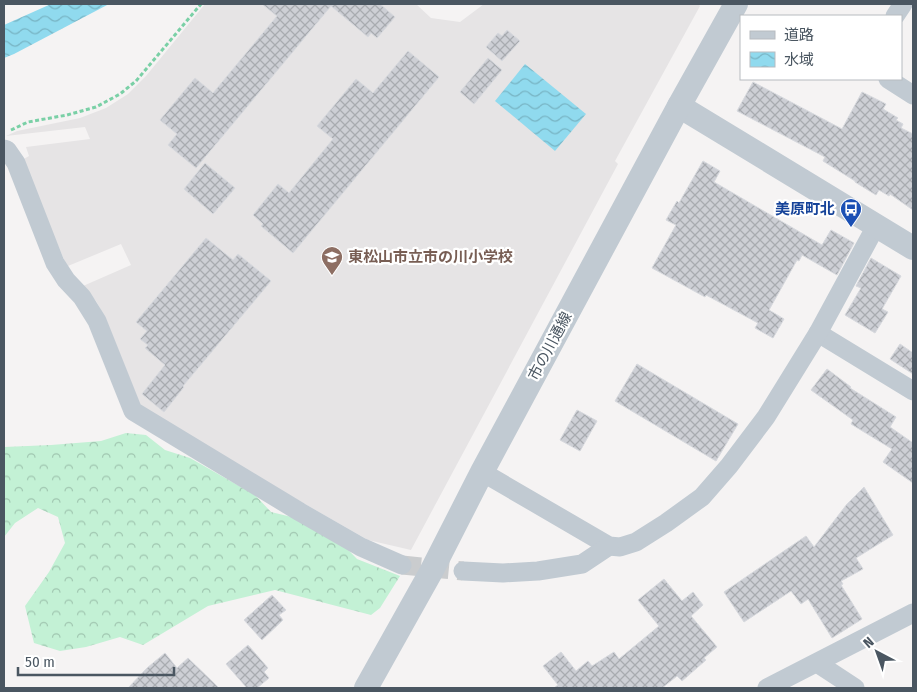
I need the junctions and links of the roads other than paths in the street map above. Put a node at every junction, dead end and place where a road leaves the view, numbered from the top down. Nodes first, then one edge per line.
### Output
1 (736, 4) edge
2 (903, 4) edge
3 (897, 15) edge
4 (890, 80) edge
5 (913, 95) edge
6 (679, 106) junction
7 (5, 140) edge
8 (876, 226) junction
9 (913, 248) edge
10 (818, 333) junction
11 (913, 391) edge
12 (482, 472) junction
13 (608, 546) junction
14 (402, 565) tunnel mouth
15 (463, 571) tunnel mouth
16 (913, 613) edge
17 (817, 663) junction
18 (366, 688) edge
19 (767, 688) edge
20 (855, 688) edge

1 - 6 street, 市の川通線
2 - 3 street
4 - 5 street
6 - 8 street
6 - 12 street, 市の川通線
7 - 14 street
8 - 9 street
8 - 10 street
10 - 11 street
10 - 13 street
12 - 13 street
12 - 18 street, 市の川通線
13 - 15 street
16 - 17 street
17 - 19 street
17 - 20 street

